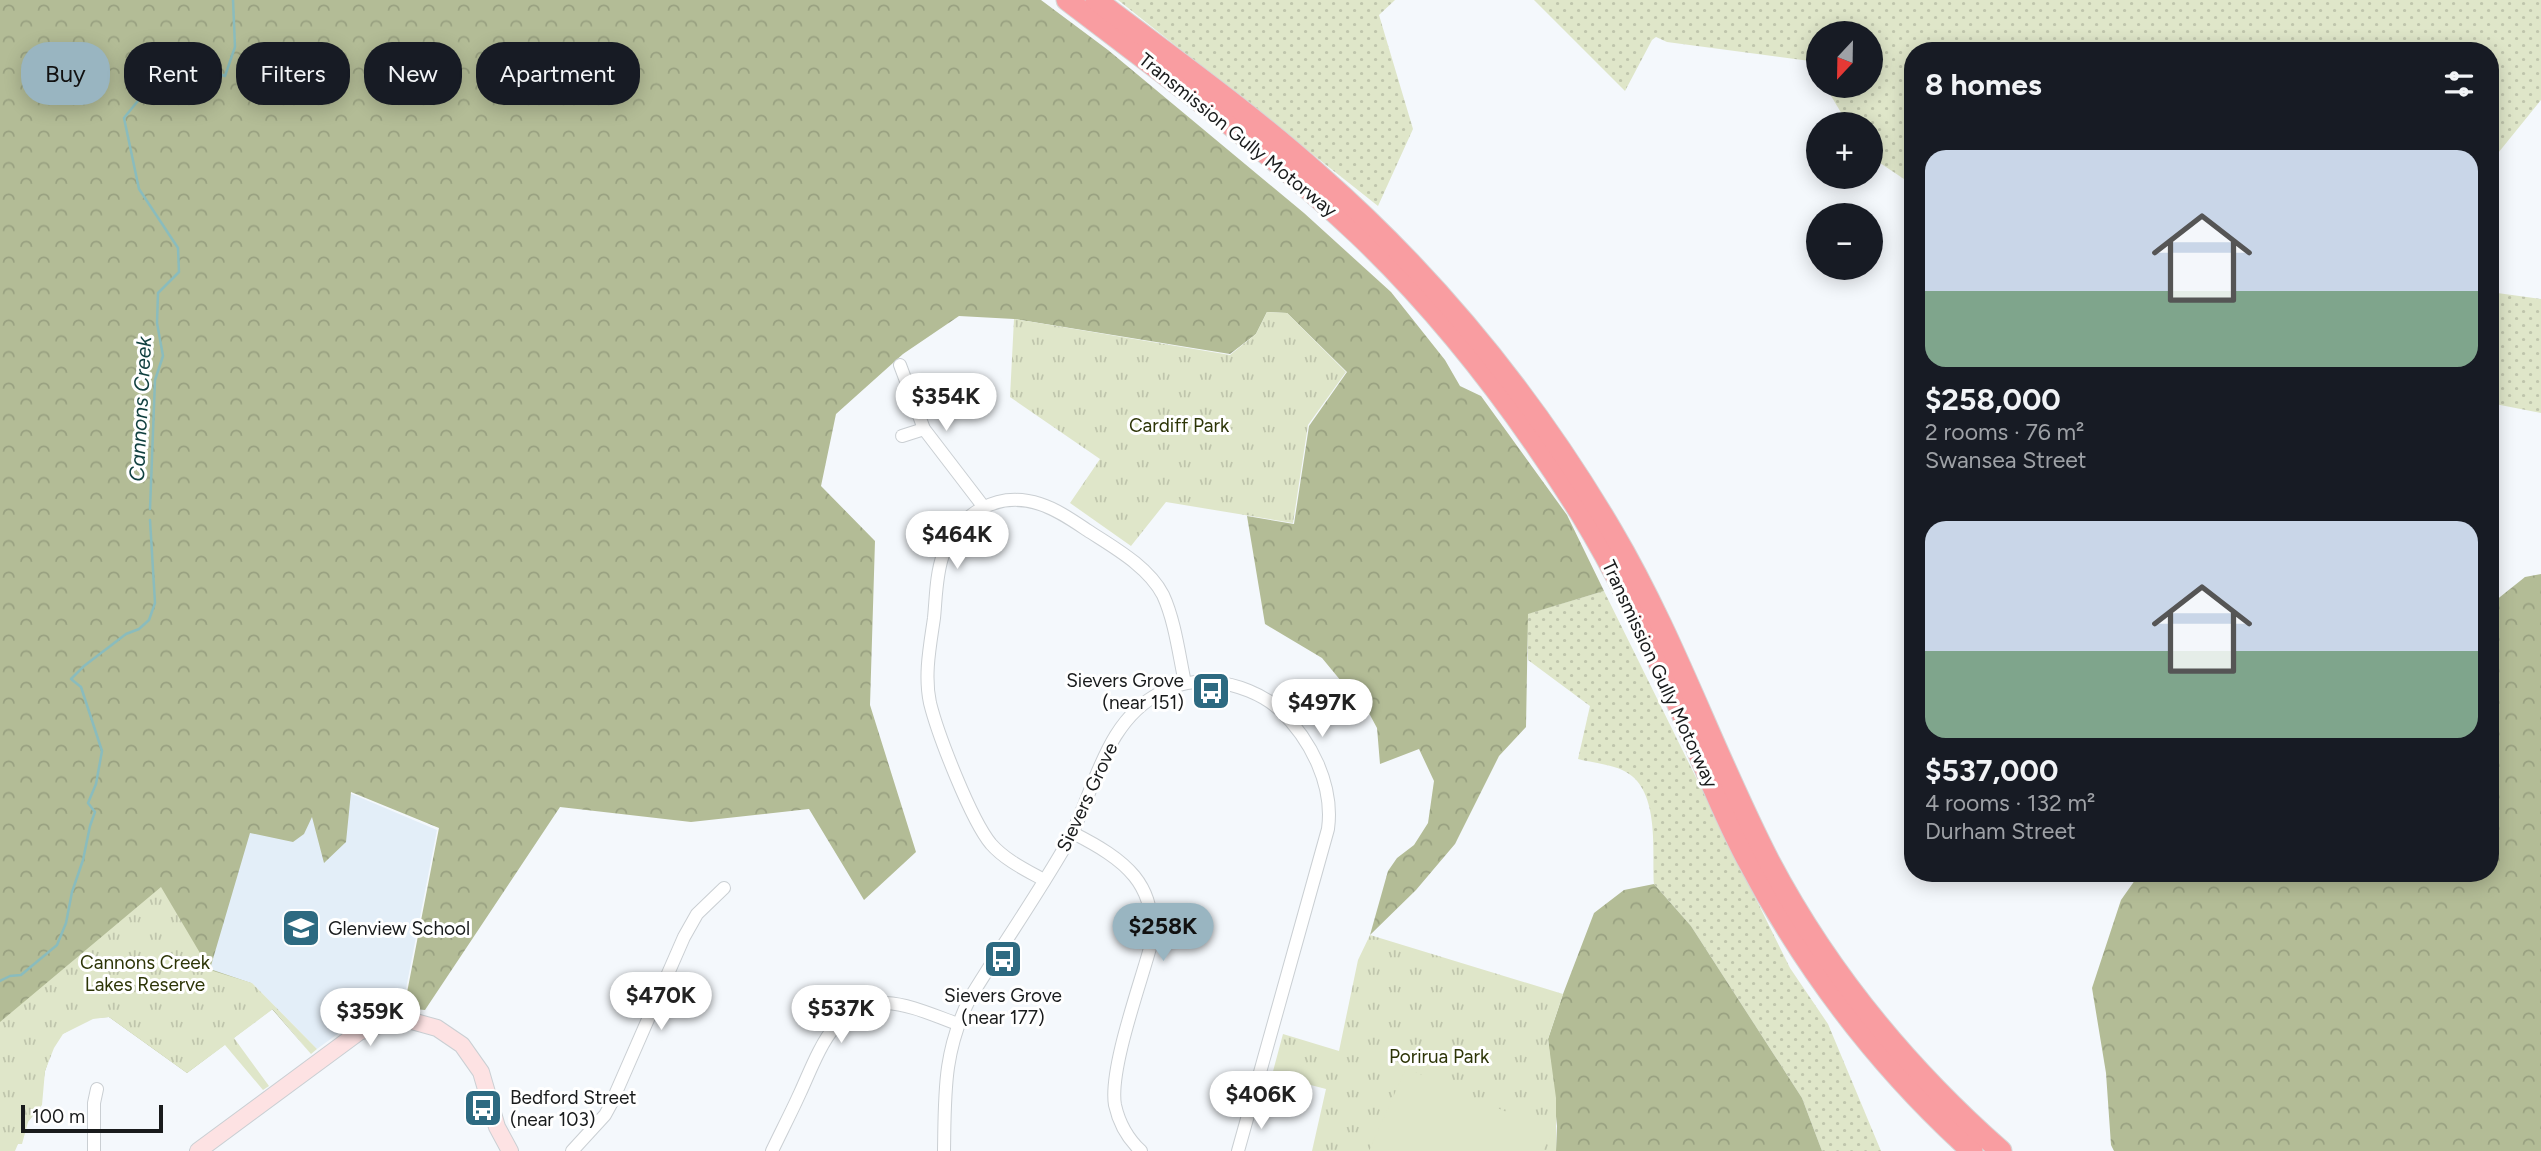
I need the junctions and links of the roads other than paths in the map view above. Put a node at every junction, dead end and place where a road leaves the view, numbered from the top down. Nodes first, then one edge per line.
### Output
1 (1067, 0) edge
2 (1096, 0) edge
3 (900, 365) dead end
4 (924, 429) junction
5 (902, 436) dead end
6 (983, 506) junction
7 (1185, 683) junction
8 (1073, 833) junction
9 (1044, 880) junction
10 (724, 888) dead end
11 (958, 1024) junction
12 (97, 1089) dead end
13 (94, 1151) edge
14 (198, 1151) edge
15 (510, 1151) edge
16 (572, 1151) edge
17 (772, 1151) edge
18 (944, 1151) edge
19 (1141, 1151) edge
20 (1238, 1151) edge
21 (1972, 1151) edge
22 (2001, 1151) edge

1 - 21 highway, Transmission Gully Motorway
2 - 22 highway, Transmission Gully Motorway
3 - 4 street
4 - 5 street
4 - 6 street
6 - 7 street
6 - 9 street
7 - 8 street, Sievers Grove
7 - 20 street, Sievers Grove
8 - 9 street, Sievers Grove
8 - 19 street
9 - 11 street, Sievers Grove
10 - 16 street
11 - 17 street
11 - 18 street, Sievers Grove
12 - 13 street
14 - 15 street

